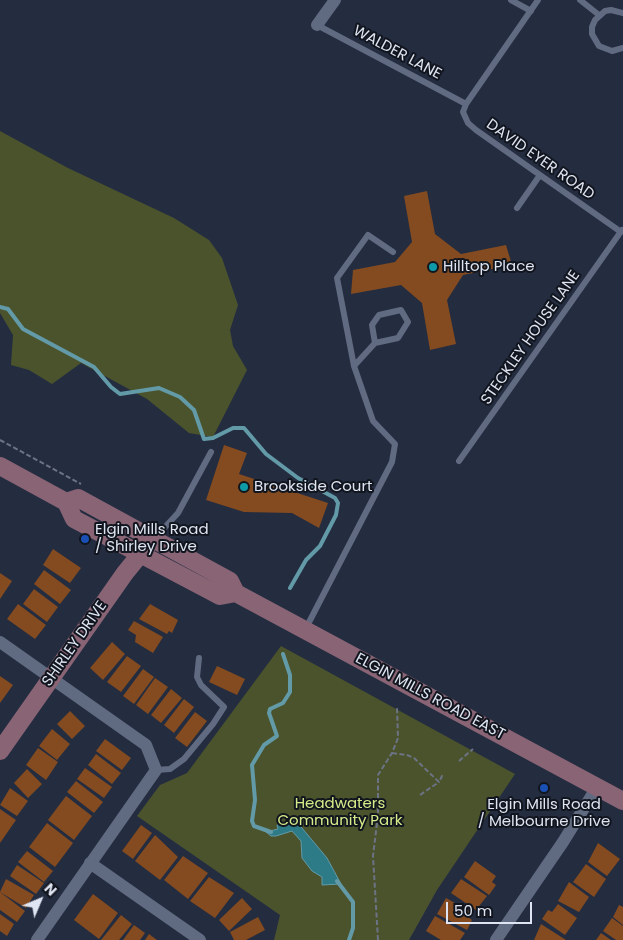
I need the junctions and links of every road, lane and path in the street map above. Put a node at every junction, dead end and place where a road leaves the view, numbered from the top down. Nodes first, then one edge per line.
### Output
1 (335, 0) edge
2 (511, 0) edge
3 (538, 0) edge
4 (580, 0) edge
5 (531, 11) junction
6 (623, 12) edge
7 (599, 15) junction
8 (317, 25) joint
9 (623, 48) edge
10 (466, 104) junction
11 (540, 175) junction
12 (517, 208) dead end
13 (622, 231) edge
14 (393, 252) dead end
15 (375, 343) junction
16 (354, 366) junction
17 (0, 440) edge
18 (211, 452) dead end
19 (459, 461) dead end
20 (0, 466) edge
21 (83, 485) dead end
22 (66, 502) junction
23 (154, 539) junction
24 (141, 554) junction
25 (236, 593) junction
26 (305, 630) junction
27 (0, 642) edge
28 (199, 658) dead end
29 (52, 677) junction
30 (397, 707) dead end
31 (473, 749) dead end
32 (0, 751) edge
33 (392, 753) junction
34 (459, 761) dead end
35 (156, 770) junction
36 (443, 774) dead end
37 (439, 782) junction
38 (597, 787) junction
39 (420, 794) dead end
40 (623, 801) edge
41 (90, 863) junction
42 (37, 940) edge
43 (200, 940) edge
44 (378, 940) edge
45 (496, 940) edge

1 - 8 street
2 - 5 lane
3 - 5 lane
4 - 7 lane
5 - 10 lane
6 - 7 lane
7 - 9 lane
8 - 10 lane, WALDER LANE
10 - 11 lane, DAVID EYER ROAD
11 - 12 lane
11 - 13 lane, DAVID EYER ROAD
13 - 19 lane, STECKLEY HOUSE LANE
14 - 16 lane
15 - 15 lane
15 - 16 lane
16 - 26 lane
17 - 21 path
18 - 23 lane
20 - 22 main road, ELGIN MILLS ROAD EAST
22 - 23 main road, ELGIN MILLS ROAD EAST
22 - 24 main road, ELGIN MILLS ROAD EAST
23 - 24 main road, SHIRLEY DRIVE
23 - 25 main road, ELGIN MILLS ROAD EAST
24 - 25 main road, ELGIN MILLS ROAD EAST
24 - 29 main road, SHIRLEY DRIVE
25 - 26 main road, ELGIN MILLS ROAD EAST
26 - 38 main road, ELGIN MILLS ROAD EAST
27 - 29 street
28 - 35 lane
29 - 32 main road, SHIRLEY DRIVE
29 - 35 street
30 - 33 path
31 - 34 path
33 - 37 path
33 - 44 path
35 - 41 street
36 - 37 path
37 - 39 path
38 - 40 main road, ELGIN MILLS ROAD EAST
38 - 45 street
41 - 42 street
41 - 43 street

